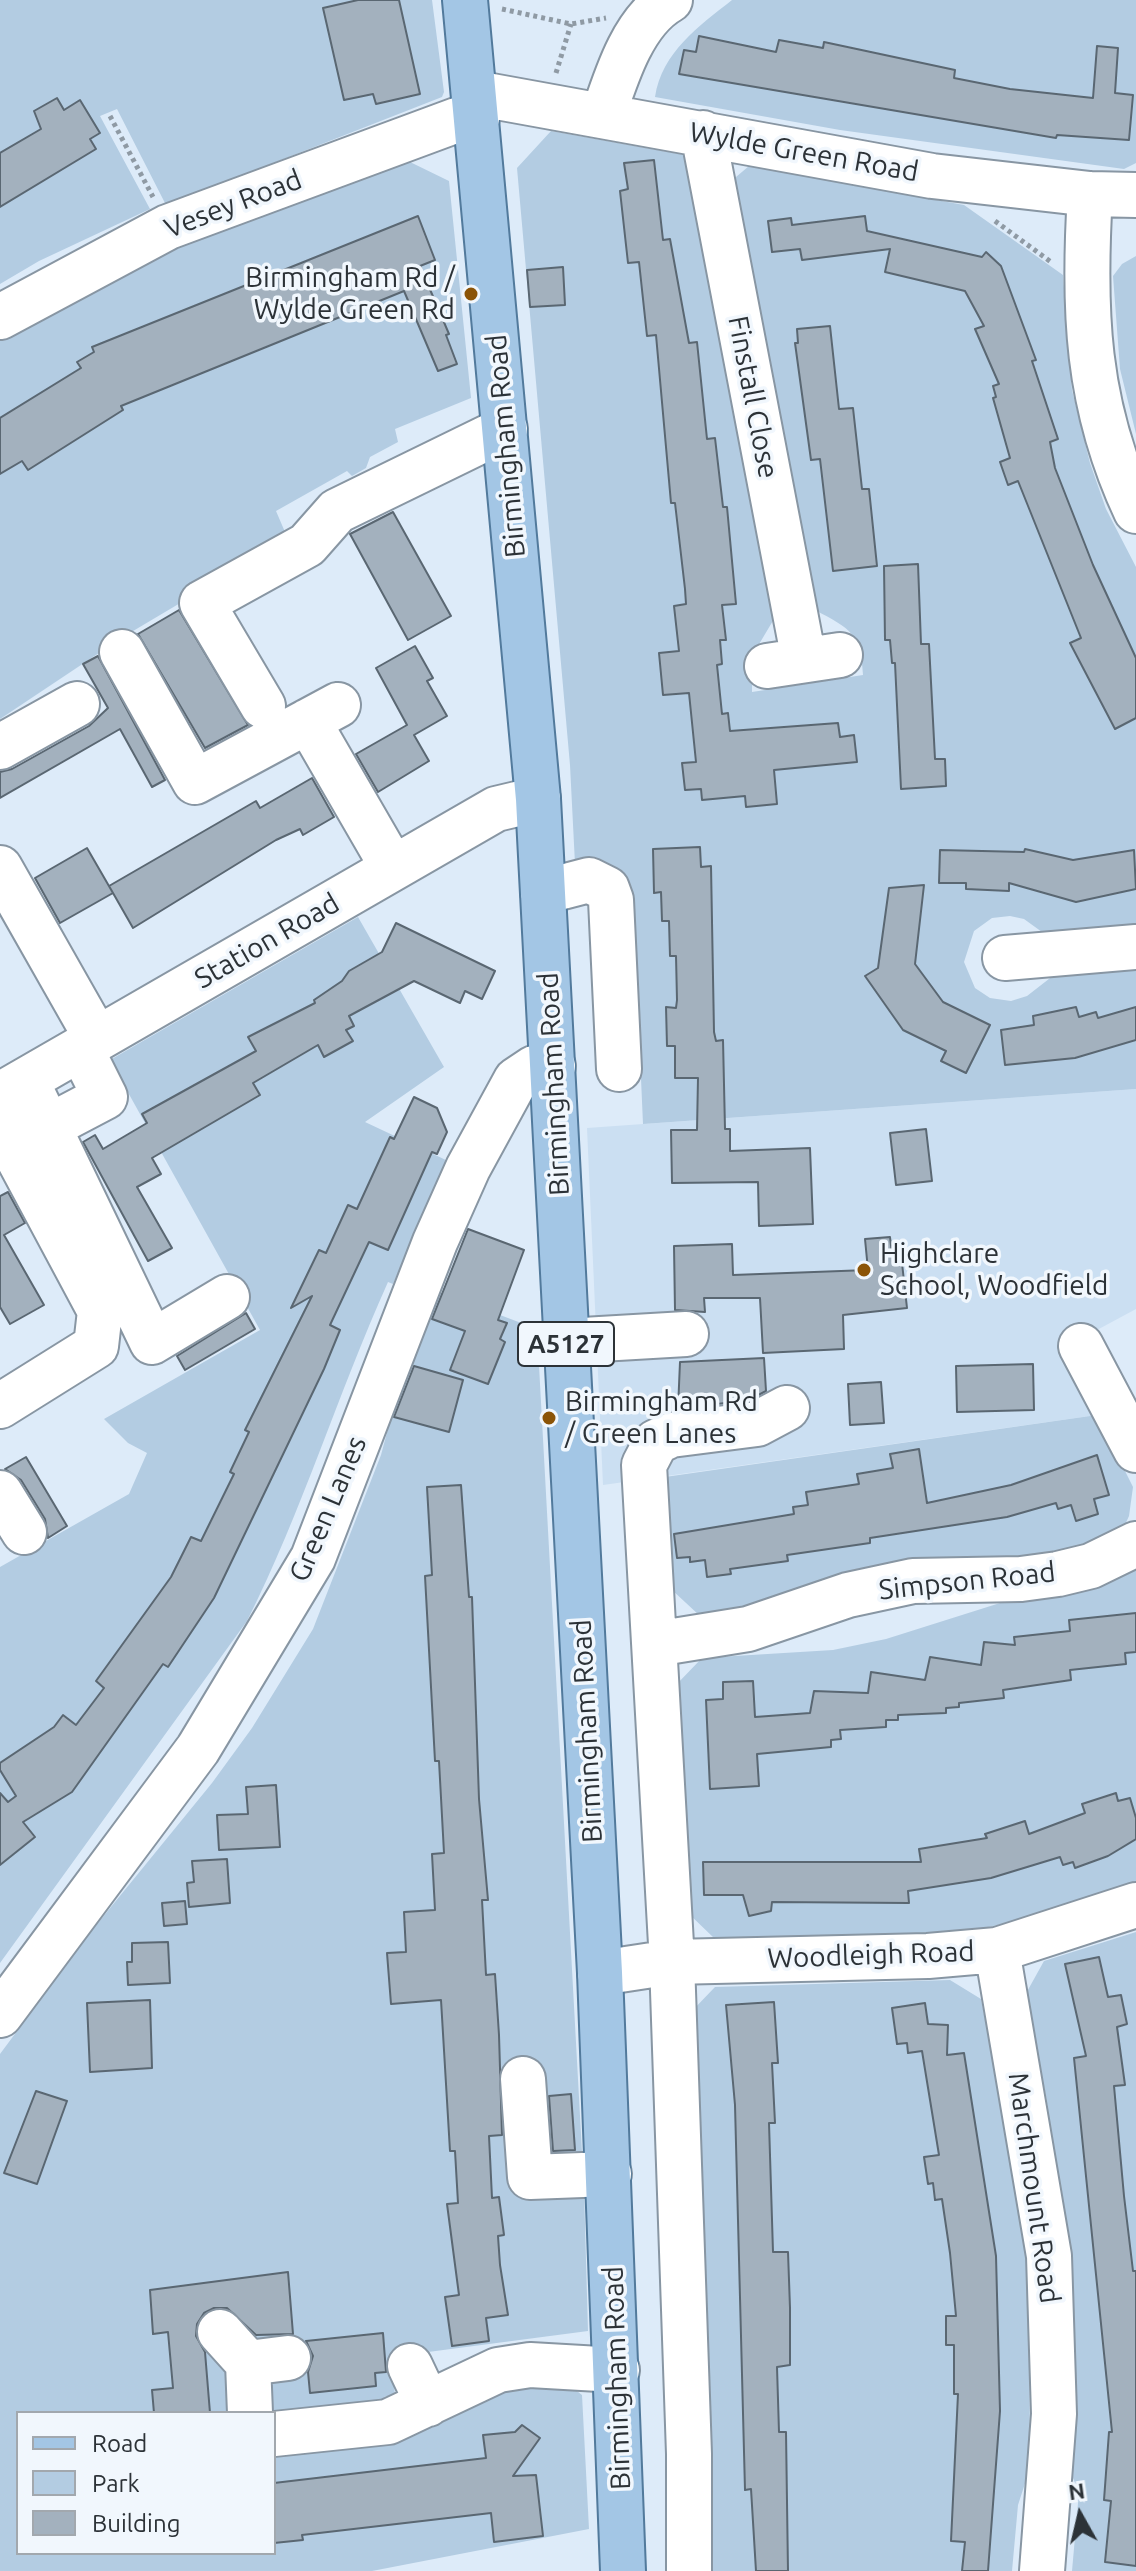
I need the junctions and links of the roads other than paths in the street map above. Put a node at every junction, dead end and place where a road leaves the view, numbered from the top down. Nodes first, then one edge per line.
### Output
1 (659, 3) edge
2 (479, 4) edge
3 (476, 105) junction
4 (603, 116) junction
5 (703, 133) junction
6 (1090, 194) junction
7 (1136, 195) edge
8 (0, 317) edge
9 (505, 429) junction
10 (1136, 511) edge
11 (122, 652) dead end
12 (804, 660) dead end
13 (77, 704) dead end
14 (263, 706) dead end
15 (0, 747) edge
16 (538, 799) junction
17 (0, 868) edge
18 (393, 868) junction
19 (543, 892) junction
20 (1136, 947) edge
21 (1005, 958) dead end
22 (89, 1044) junction
23 (553, 1066) junction
24 (619, 1069) dead end
25 (13, 1088) edge
26 (16, 1143) edge
27 (227, 1297) dead end
28 (686, 1334) dead end
29 (566, 1341) junction
30 (1081, 1346) dead end
31 (0, 1406) edge
32 (787, 1408) dead end
33 (1136, 1450) edge
34 (0, 1493) edge
35 (24, 1532) dead end
36 (1136, 1544) edge
37 (655, 1644) junction
38 (1136, 1905) edge
39 (997, 1950) junction
40 (672, 1962) junction
41 (600, 1973) junction
42 (0, 2015) edge
43 (523, 2079) dead end
44 (609, 2174) junction
45 (252, 2351) dead end
46 (617, 2370) junction
47 (250, 2411) edge
48 (276, 2434) edge
49 (623, 2571) edge
50 (689, 2571) edge
51 (1042, 2571) edge

1 - 4 street
2 - 3 main road, Birmingham Road / A5127
3 - 4 street, Wylde Green Road
3 - 8 street, Vesey Road
3 - 9 main road, Birmingham Road / A5127
4 - 5 street, Wylde Green Road
5 - 6 street, Wylde Green Road
5 - 12 street, Finstall Close
6 - 7 street, Wylde Green Road
6 - 10 street
9 - 14 street
9 - 16 main road, Birmingham Road / A5127
11 - 18 street
13 - 15 street
16 - 18 street, Station Road
16 - 19 main road, Birmingham Road / A5127
17 - 22 street
18 - 22 street, Station Road
19 - 23 main road, Birmingham Road / A5127
19 - 24 street
20 - 21 street
22 - 25 street, Station Road
22 - 26 street
23 - 29 main road, Birmingham Road / A5127
23 - 42 street, Green Lanes
25 - 26 street
26 - 27 street
26 - 31 street
28 - 29 street
29 - 41 main road, Birmingham Road / A5127
30 - 33 street
32 - 37 street
34 - 35 street
36 - 37 street, Simpson Road
37 - 40 street
38 - 39 street, Woodleigh Road
39 - 40 street, Woodleigh Road
39 - 51 street, Marchmount Road
40 - 41 street, Woodleigh Road
40 - 50 street
41 - 44 main road, Birmingham Road / A5127
43 - 44 street
44 - 46 main road, Birmingham Road / A5127
45 - 47 street
46 - 48 street
46 - 49 main road, Birmingham Road / A5127

